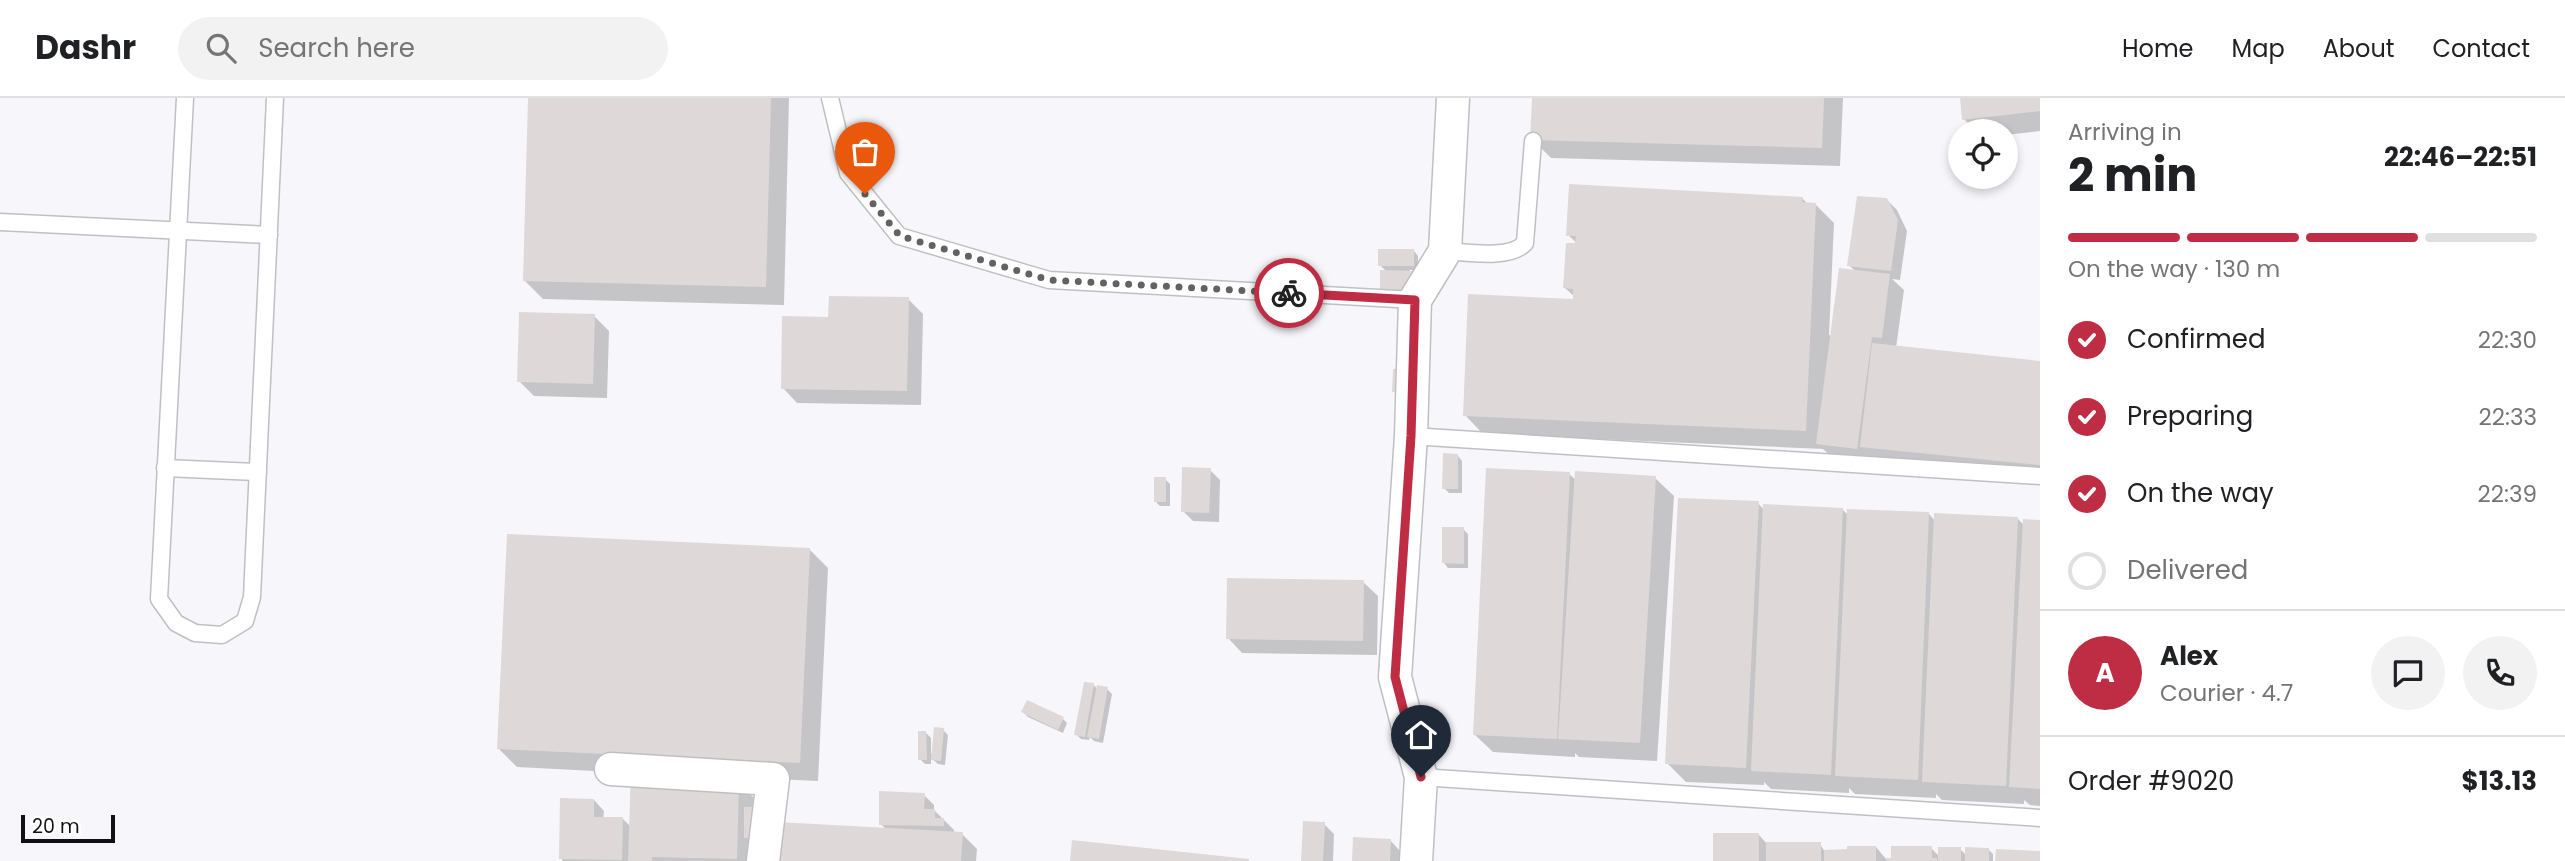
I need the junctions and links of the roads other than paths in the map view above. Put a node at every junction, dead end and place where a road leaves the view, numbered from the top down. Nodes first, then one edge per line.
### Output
1 (185, 98) edge
2 (275, 98) edge
3 (830, 98) edge
4 (1453, 98) edge
5 (1533, 141) dead end
6 (0, 222) edge
7 (180, 231) junction
8 (269, 235) junction
9 (1445, 251) junction
10 (1415, 300) junction
11 (1411, 436) junction
12 (165, 468) junction
13 (258, 472) junction
14 (2040, 476) edge
15 (611, 769) dead end
16 (1421, 777) junction
17 (2040, 818) edge
18 (763, 861) edge
19 (1416, 861) edge

1 - 7 lane
2 - 8 lane
3 - 10 lane
4 - 9 street
5 - 9 lane
6 - 7 lane
7 - 8 lane
7 - 12 lane
8 - 13 lane
9 - 10 street
10 - 11 street
11 - 14 lane
11 - 16 street
12 - 13 lane
12 - 13 lane
15 - 18 street
16 - 17 lane
16 - 19 street

